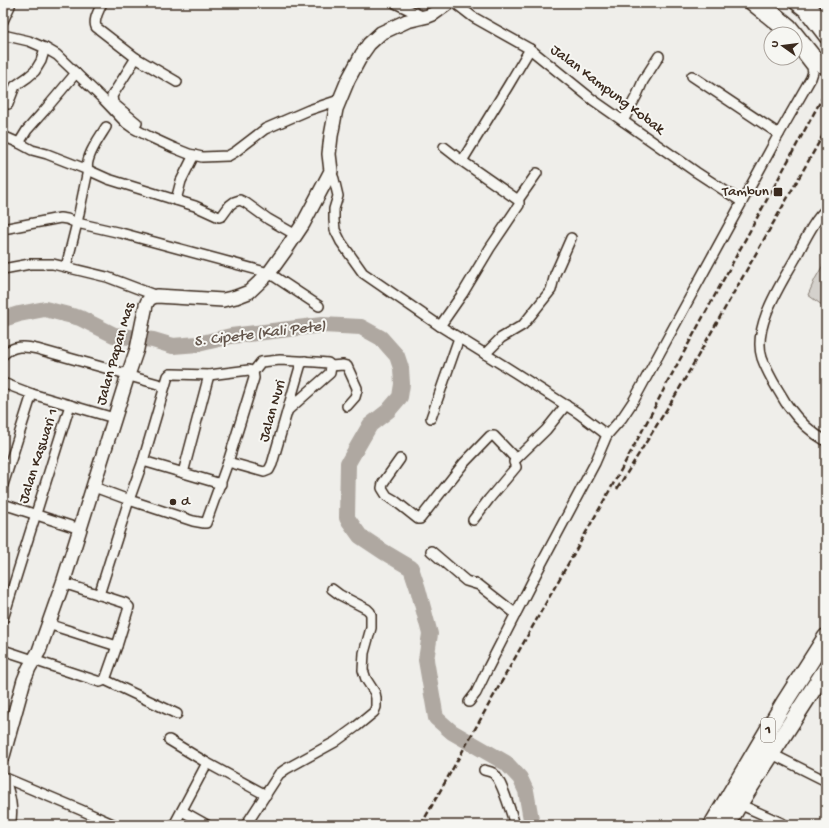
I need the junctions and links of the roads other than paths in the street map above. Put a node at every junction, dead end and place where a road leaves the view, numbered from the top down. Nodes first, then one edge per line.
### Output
1 (10, 3) edge
2 (102, 3) edge
3 (395, 3) edge
4 (448, 3) edge
5 (455, 3) edge
6 (748, 3) edge
7 (762, 3) edge
8 (796, 3) edge
9 (810, 3) edge
10 (424, 17) junction
11 (3, 21) edge
12 (826, 22) edge
13 (776, 26) edge
14 (3, 35) edge
15 (826, 37) edge
16 (45, 48) junction
17 (530, 48) junction
18 (803, 55) edge
19 (659, 56) dead end
20 (136, 58) junction
21 (822, 66) dead end
22 (76, 73) junction
23 (692, 76) dead end
24 (177, 82) dead end
25 (339, 100) junction
26 (3, 104) edge
27 (623, 121) junction
28 (137, 122) dead end
29 (106, 127) dead end
30 (779, 134) junction
31 (3, 136) edge
32 (19, 143) junction
33 (444, 147) dead end
34 (194, 155) junction
35 (462, 161) junction
36 (88, 170) junction
37 (330, 171) junction
38 (537, 173) dead end
39 (176, 200) junction
40 (518, 200) junction
41 (742, 202) junction
42 (826, 210) edge
43 (77, 223) junction
44 (3, 229) edge
45 (296, 234) junction
46 (571, 238) dead end
47 (66, 267) junction
48 (3, 269) edge
49 (269, 273) junction
50 (157, 296) junction
51 (319, 306) dead end
52 (440, 326) junction
53 (459, 338) junction
54 (485, 354) junction
55 (3, 355) edge
56 (305, 361) junction
57 (331, 366) junction
58 (253, 372) junction
59 (128, 375) junction
60 (209, 375) junction
61 (3, 383) edge
62 (165, 386) junction
63 (32, 394) junction
64 (566, 405) junction
65 (70, 406) junction
66 (347, 406) dead end
67 (288, 410) junction
68 (114, 418) junction
69 (431, 418) dead end
70 (607, 435) junction
71 (826, 441) edge
72 (400, 459) dead end
73 (516, 459) junction
74 (143, 461) junction
75 (228, 462) junction
76 (183, 473) junction
77 (221, 484) junction
78 (3, 485) edge
79 (94, 487) junction
80 (129, 500) junction
81 (3, 504) edge
82 (36, 514) junction
83 (474, 520) dead end
84 (80, 529) junction
85 (430, 551) dead end
86 (63, 583) junction
87 (332, 590) dead end
88 (99, 595) junction
89 (516, 614) junction
90 (3, 619) edge
91 (48, 624) junction
92 (826, 636) edge
93 (117, 646) junction
94 (3, 650) edge
95 (34, 660) junction
96 (826, 669) edge
97 (105, 680) junction
98 (469, 702) dead end
99 (177, 714) dead end
100 (169, 740) dead end
101 (772, 754) junction
102 (3, 756) edge
103 (207, 763) junction
104 (484, 770) dead end
105 (3, 777) edge
106 (3, 780) edge
107 (826, 781) edge
108 (266, 795) junction
109 (739, 804) junction
110 (182, 811) junction
111 (782, 823) dead end
112 (8, 825) edge
113 (115, 825) edge
114 (174, 825) edge
115 (207, 825) edge
116 (246, 825) edge
117 (515, 825) edge
118 (712, 825) edge
119 (727, 825) edge

1 - 11 street
2 - 20 street
3 - 10 street
4 - 10 street, Jalan Papan Mas
5 - 17 street, Jalan Kampung Kobak
6 - 13 street
7 - 21 street
8 - 15 street
9 - 12 street
10 - 25 street, Jalan Papan Mas
14 - 16 street
16 - 22 street
16 - 26 street
17 - 27 street, Jalan Kampung Kobak
17 - 35 street
18 - 30 street
19 - 27 street
20 - 24 street
20 - 28 street
22 - 32 street
22 - 34 street
23 - 30 street
25 - 34 street
25 - 37 street, Jalan Papan Mas
27 - 41 street, Jalan Kampung Kobak
29 - 36 street
30 - 41 street
31 - 32 street
32 - 36 street
33 - 35 street
34 - 39 street
35 - 40 street
36 - 39 street
36 - 43 street
37 - 45 street, Jalan Papan Mas
37 - 52 street
38 - 40 street
39 - 45 street
40 - 52 street
41 - 70 street
42 - 71 street
43 - 44 street
43 - 47 street
43 - 49 street
45 - 49 street, Jalan Papan Mas
46 - 54 street
47 - 48 street
47 - 50 street
49 - 50 street, Jalan Papan Mas
49 - 51 street
50 - 59 street, Jalan Papan Mas
52 - 53 street
53 - 54 street
53 - 69 street
54 - 64 street
55 - 59 street
56 - 57 street
56 - 58 street
56 - 67 street, Jalan Nuri
57 - 66 street
57 - 67 street
58 - 60 street
58 - 75 street
59 - 62 street
59 - 68 street, Jalan Papan Mas
60 - 62 street
60 - 76 street
61 - 63 street
62 - 74 street
63 - 65 street
63 - 78 street
64 - 70 street
64 - 73 street
65 - 68 street
65 - 82 street, Jalan Kaswari 1
67 - 75 street, Jalan Nuri
68 - 79 street, Jalan Papan Mas
70 - 89 street
72 - 73 street
73 - 83 street
74 - 76 street
74 - 80 street
75 - 77 street
76 - 77 street
77 - 80 street
79 - 80 street
79 - 84 street, Jalan Papan Mas
80 - 88 street
81 - 82 street
82 - 84 street
82 - 90 street, Jalan Kaswari 1
84 - 86 street, Jalan Papan Mas
85 - 89 street
86 - 88 street
86 - 91 street, Jalan Papan Mas
87 - 108 street
88 - 93 street
89 - 98 street
91 - 93 street
91 - 95 street, Jalan Papan Mas
92 - 118 highway, 1
93 - 97 street
94 - 95 street
95 - 97 street
95 - 102 street, Jalan Papan Mas
96 - 101 highway, 1
97 - 99 street
100 - 103 street
101 - 107 street
101 - 109 highway, 1
103 - 108 street
103 - 110 street
104 - 117 street
105 - 113 street
106 - 112 street
108 - 116 street
109 - 111 street
109 - 119 highway, 1
110 - 114 street
110 - 115 street

